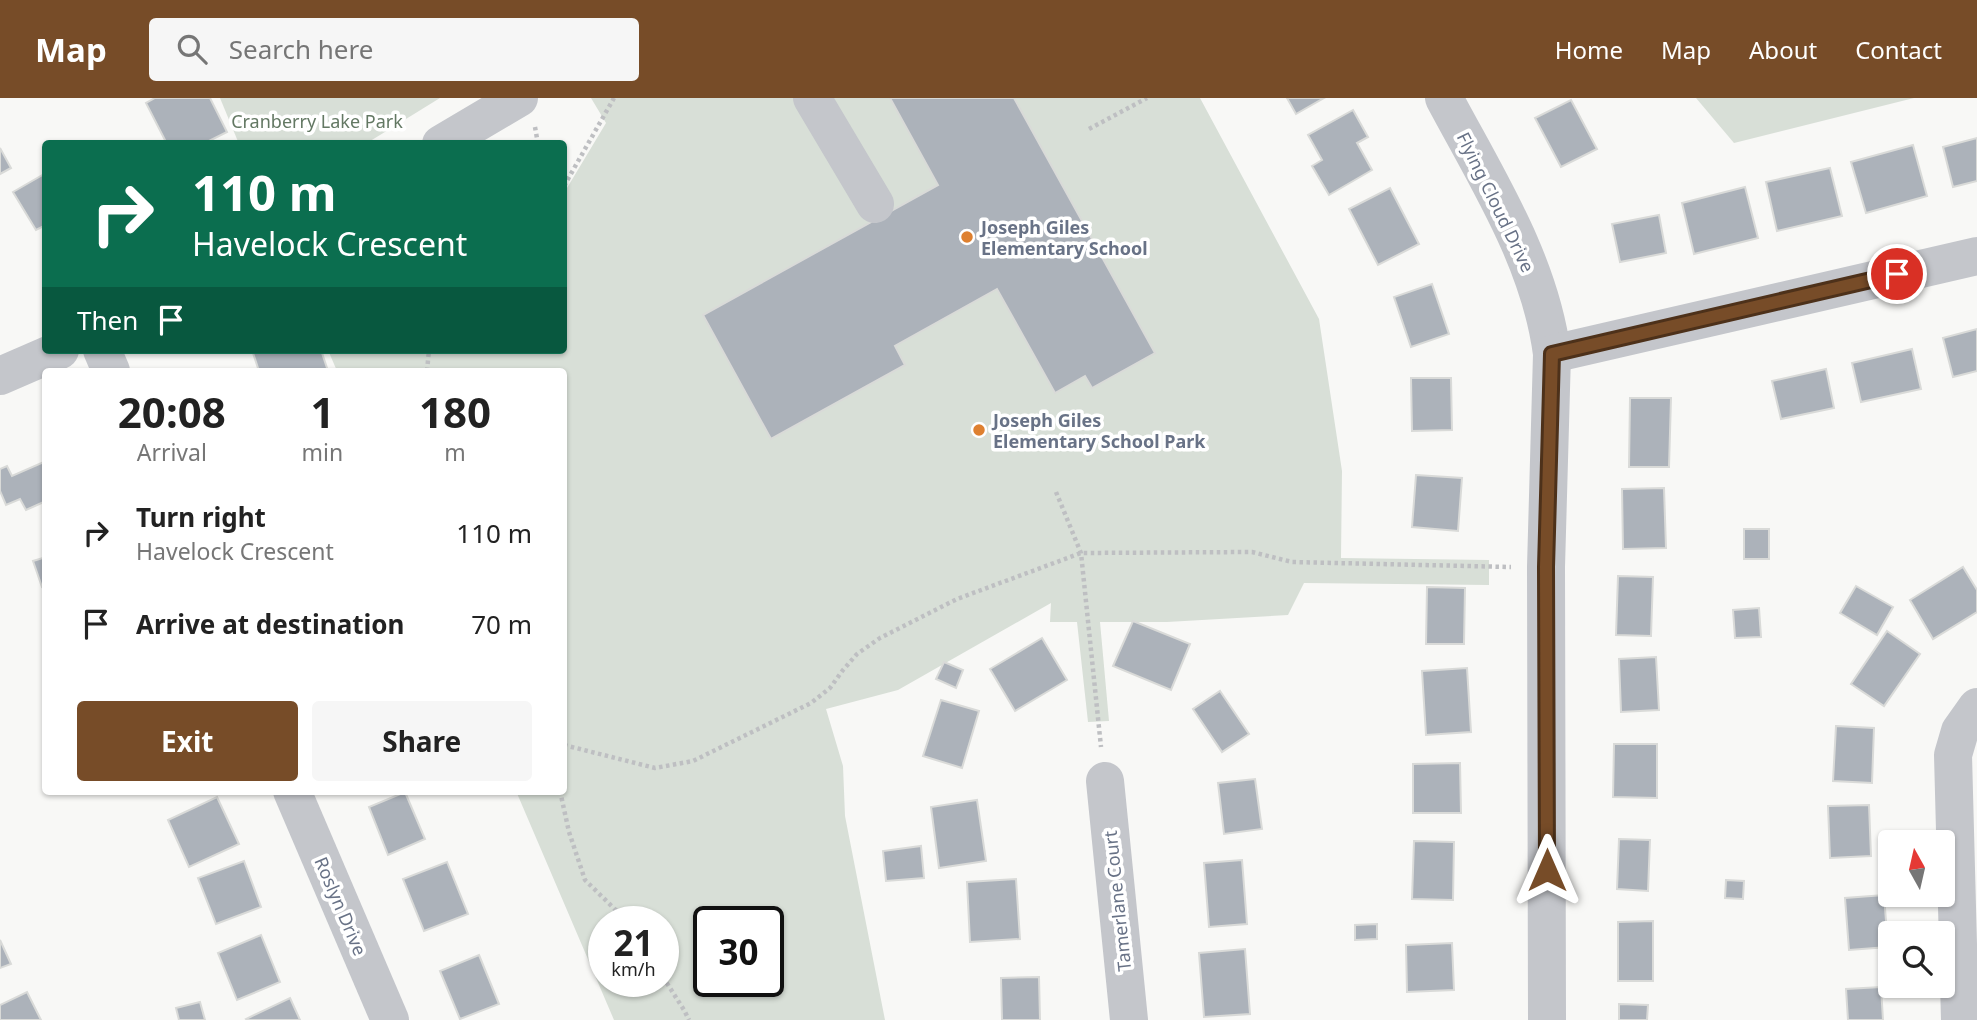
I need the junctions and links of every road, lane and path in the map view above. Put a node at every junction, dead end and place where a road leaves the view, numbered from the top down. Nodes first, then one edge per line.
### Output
1 (614, 98) edge
2 (811, 98) edge
3 (1147, 98) edge
4 (1444, 98) edge
5 (527, 111) edge
6 (1089, 129) dead end
7 (451, 140) edge
8 (537, 140) edge
9 (567, 181) edge
10 (875, 204) dead end
11 (1977, 256) edge
12 (51, 354) edge
13 (1552, 354) junction
14 (0, 376) edge
15 (1056, 492) dead end
16 (1081, 553) junction
17 (1546, 567) junction
18 (1977, 707) edge
19 (567, 747) edge
20 (1105, 781) joint
21 (294, 795) edge
22 (561, 795) edge
23 (612, 906) edge
24 (676, 997) edge
25 (390, 1020) edge
26 (689, 1020) edge
27 (1129, 1020) edge
28 (1547, 1020) edge
29 (1960, 1020) edge

1 - 9 path
2 - 10 street
3 - 6 path
4 - 13 street, Flying Cloud Drive
5 - 7 street
5 - 8 path
11 - 13 street
12 - 14 street
13 - 17 street, Flying Cloud Drive
15 - 16 path
16 - 17 path
16 - 19 path
16 - 20 path
17 - 28 street, Flying Cloud Drive
18 - 29 street
20 - 27 street, Tamerlane Court
21 - 25 street, Roslyn Drive
22 - 23 path
24 - 26 path

